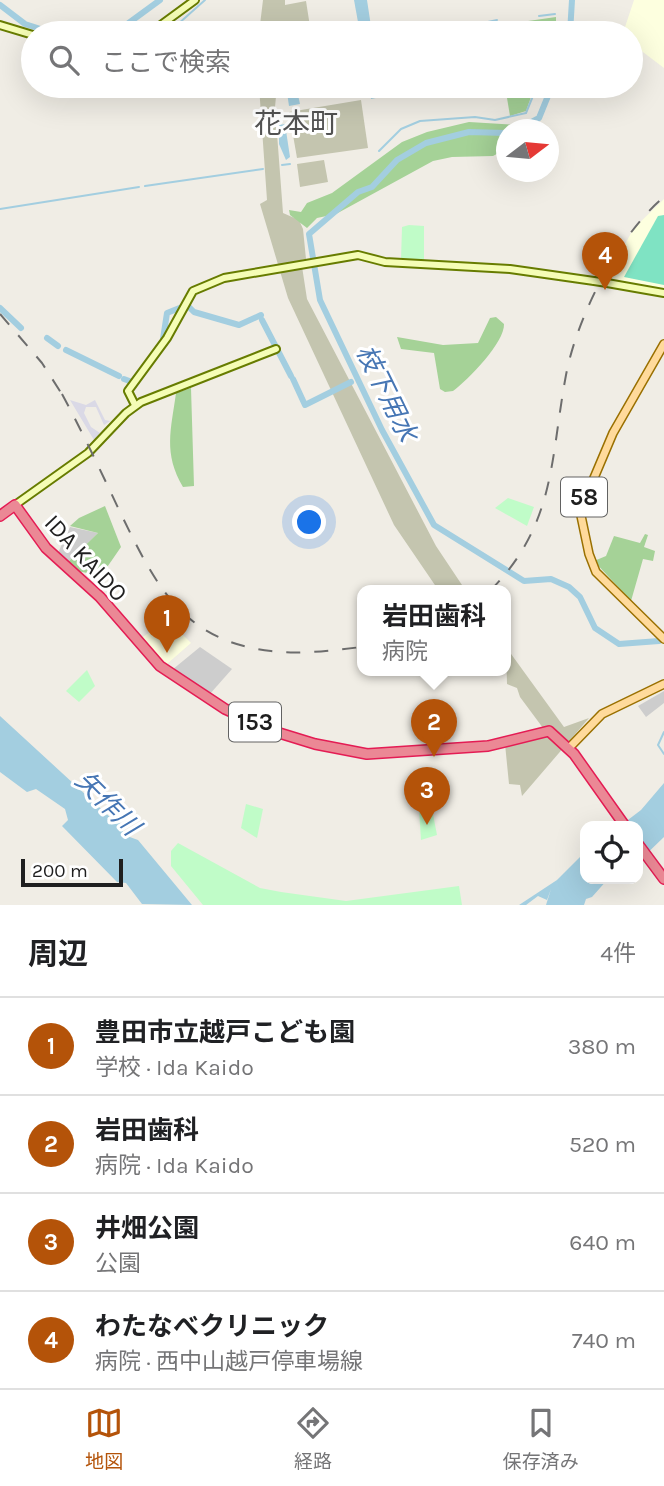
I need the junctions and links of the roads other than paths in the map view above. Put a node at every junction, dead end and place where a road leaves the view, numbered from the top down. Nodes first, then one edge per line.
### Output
1 (195, 0) edge
2 (166, 21) edge
3 (0, 25) edge
4 (21, 31) edge
5 (664, 293) edge
6 (664, 344) edge
7 (276, 349) dead end
8 (135, 405) junction
9 (15, 505) junction
10 (0, 516) edge
11 (664, 639) edge
12 (664, 684) edge
13 (569, 748) junction
14 (621, 821) edge
15 (643, 851) edge
16 (664, 879) edge

1 - 2 main road
3 - 4 main road
5 - 8 main road, bridge
6 - 11 main road, 58
7 - 8 main road
8 - 9 main road
9 - 10 highway, IDA KAIDO
9 - 13 highway, IDA KAIDO / 153
12 - 13 main road
13 - 14 highway, 153
15 - 16 highway

